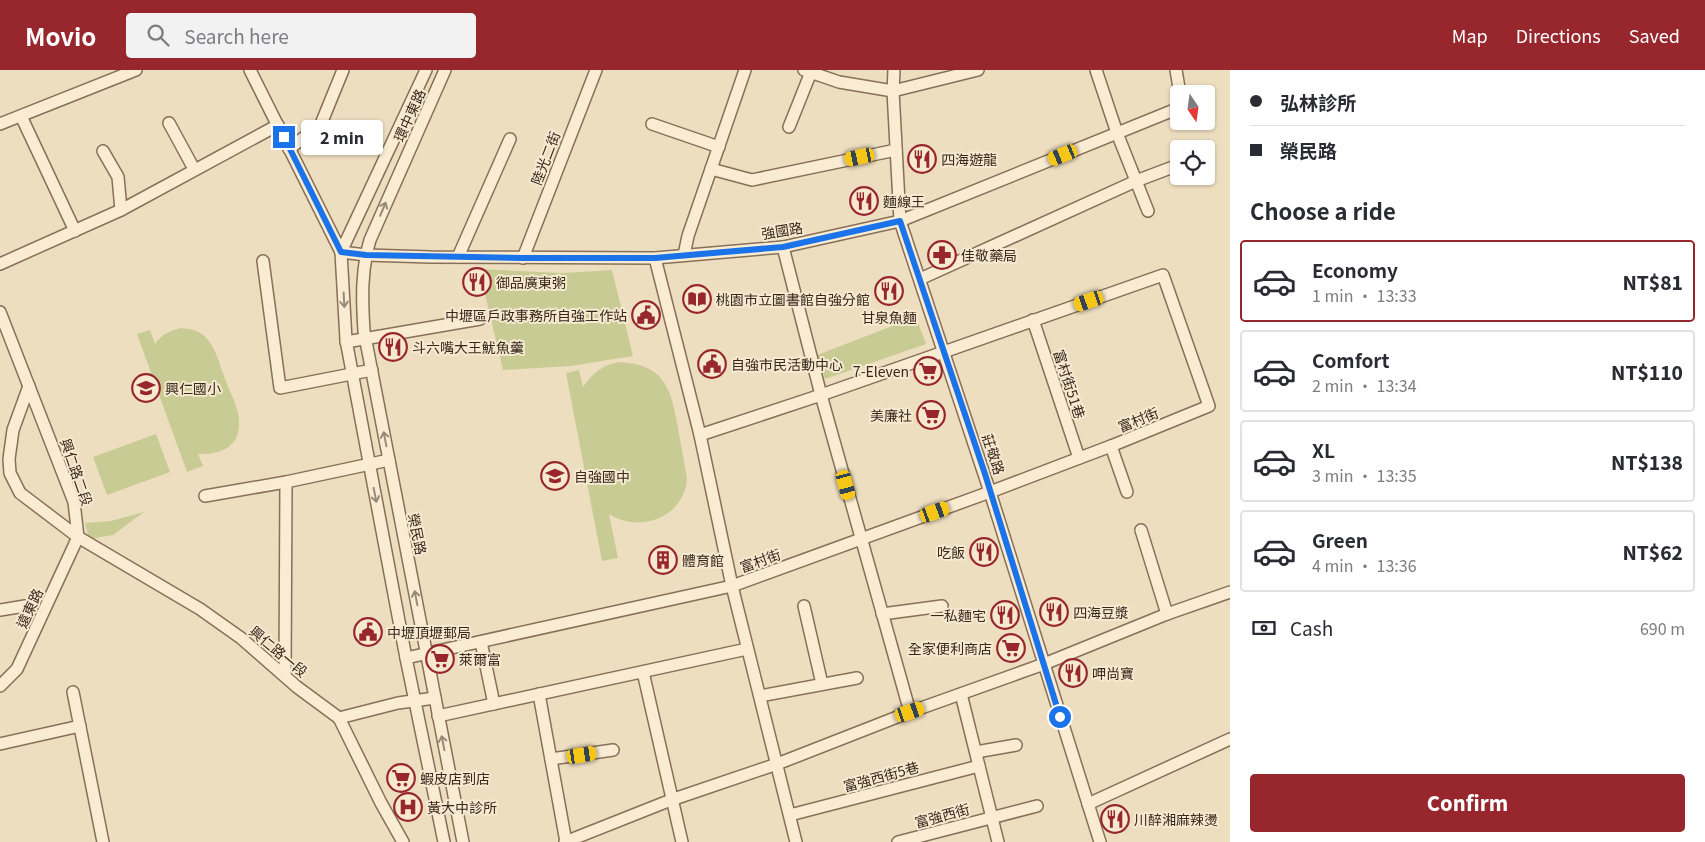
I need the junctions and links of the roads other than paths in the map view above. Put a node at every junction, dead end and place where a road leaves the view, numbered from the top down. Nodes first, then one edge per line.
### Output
1 (136, 70) edge
2 (250, 70) edge
3 (343, 70) edge
4 (426, 70) edge
5 (445, 70) edge
6 (596, 70) edge
7 (745, 70) edge
8 (894, 70) edge
9 (978, 70) edge
10 (1096, 70) edge
11 (1176, 70) edge
12 (807, 71) edge
13 (1178, 85) edge
14 (893, 91) junction
15 (1170, 112) edge
16 (21, 116) junction
17 (169, 123) dead end
18 (0, 124) edge
19 (652, 124) dead end
20 (278, 125) junction
21 (789, 127) dead end
22 (1117, 133) junction
23 (510, 139) dead end
24 (719, 147) junction
25 (289, 150) junction
26 (896, 150) junction
27 (103, 151) dead end
28 (1170, 168) edge
29 (194, 169) junction
30 (711, 169) junction
31 (1136, 181) junction
32 (121, 210) junction
33 (1148, 212) dead end
34 (900, 221) junction
35 (75, 231) junction
36 (783, 247) junction
37 (341, 252) junction
38 (366, 255) junction
39 (684, 255) junction
40 (458, 257) junction
41 (523, 258) junction
42 (655, 258) junction
43 (263, 261) dead end
44 (0, 264) edge
45 (920, 279) junction
46 (0, 312) edge
47 (480, 319) dead end
48 (1033, 320) junction
49 (366, 338) junction
50 (346, 342) junction
51 (945, 351) junction
52 (372, 370) junction
53 (352, 374) junction
54 (29, 386) junction
55 (821, 394) junction
56 (700, 435) junction
57 (1111, 446) junction
58 (1079, 458) junction
59 (389, 460) junction
60 (370, 465) junction
61 (5, 468) edge
62 (286, 482) junction
63 (990, 492) junction
64 (1127, 492) dead end
65 (205, 496) dead end
66 (1141, 530) dead end
67 (78, 537) junction
68 (861, 539) junction
69 (732, 586) junction
70 (1230, 592) edge
71 (25, 606) dead end
72 (804, 606) dead end
73 (942, 606) dead end
74 (0, 610) edge
75 (882, 614) junction
76 (1167, 614) junction
77 (481, 642) junction
78 (747, 649) junction
79 (426, 654) junction
80 (406, 658) junction
81 (1044, 664) junction
82 (642, 672) junction
83 (285, 675) junction
84 (857, 678) dead end
85 (822, 684) junction
86 (0, 686) edge
87 (73, 692) dead end
88 (539, 694) junction
89 (961, 694) junction
90 (760, 696) junction
91 (435, 698) junction
92 (415, 701) junction
93 (494, 704) junction
94 (910, 712) junction
95 (438, 716) junction
96 (339, 718) junction
97 (80, 726) junction
98 (1230, 739) edge
99 (0, 744) edge
100 (1016, 745) dead end
101 (613, 750) dead end
102 (976, 752) junction
103 (551, 759) junction
104 (777, 764) junction
105 (979, 766) junction
106 (671, 800) junction
107 (1088, 804) junction
108 (1037, 806) dead end
109 (790, 815) junction
110 (992, 818) junction
111 (103, 842) edge
112 (402, 842) edge
113 (444, 842) edge
114 (463, 842) edge
115 (566, 842) edge
116 (682, 842) edge
117 (796, 842) edge
118 (898, 842) edge
119 (998, 842) edge
120 (1100, 842) edge

1 - 16 street
2 - 20 street
3 - 25 street
4 - 37 street, 環中東路
38 -> 5 street, 環中東路
6 - 41 street, 陸光二街
7 - 24 street
8 - 14 street, 莊敬路
9 - 14 street
10 - 22 street
11 - 13 street
12 - 14 street
12 - 21 street
14 - 26 street, 莊敬路
15 - 22 street, 強國路
16 - 18 street
16 - 35 street
17 - 29 street
19 - 24 street
20 - 25 street
20 - 29 street
22 - 31 street
22 - 34 street, 強國路
23 - 40 street
24 - 30 street
25 - 37 street
26 - 30 street
26 - 34 street, 莊敬路
27 - 32 street
28 - 31 street
29 - 32 street
30 - 39 street
31 - 33 street
31 - 45 street
32 - 35 street
34 - 36 street, 強國路
34 - 45 street, 莊敬路
35 - 44 street
36 - 39 street, 強國路
36 - 55 street
37 - 38 street
37 -> 50 street
38 - 40 street, 強國路
38 - 49 street, 榮民路
39 - 42 street, 強國路
40 - 41 street, 強國路
41 - 42 street, 強國路
42 - 56 street
43 - 53 street
45 - 51 street, 莊敬路
46 - 54 street, 興仁路二段
47 - 49 street
48 - 51 street, 富村街
48 - 57 street, 富村街
48 - 58 street, 富村街51巷
49 - 50 street
49 - 52 street, 榮民路
50 - 53 street
51 - 55 street, 富村街
51 - 63 street, 莊敬路
52 - 53 street
59 -> 52 street, 榮民路
53 - 60 street
54 - 61 street
54 - 67 street, 興仁路二段
55 - 56 street, 富村街
55 - 68 street
56 - 69 street
57 - 58 street, 富村街
57 - 64 street
58 - 63 street, 富村街
59 - 60 street
79 -> 59 street, 榮民路
60 - 62 street
60 -> 80 street
61 - 67 street
62 - 65 street
62 - 83 street
63 - 68 street, 富村街
63 - 81 street, 莊敬路
66 - 76 street
67 - 83 street, 興仁路一段
67 - 86 street, 遠東路
68 - 69 street, 富村街
68 - 75 street
69 - 77 street, 富村街
69 - 78 street
70 - 76 street
71 - 74 street
72 - 85 street
73 - 75 street
75 - 94 street
76 - 81 street
77 - 79 street, 富村街
77 - 93 street
78 - 82 street
78 - 90 street
79 - 80 street, 富村街
79 - 91 street, 榮民路
80 - 92 street
81 - 89 street
81 - 107 street, 莊敬路
82 - 88 street
82 - 106 street
83 - 96 street, 興仁路一段
84 - 85 street
85 - 90 street
87 - 97 street
88 - 93 street
88 - 103 street
89 - 94 street
89 - 102 street
90 - 104 street
91 - 92 street
91 - 95 street, 榮民路
92 - 96 street
92 - 113 street
93 - 95 street
94 - 104 street
114 -> 95 street, 榮民路
96 - 112 street, 興仁路一段
97 - 99 street
97 - 111 street
98 - 107 street
100 - 102 street
101 - 103 street
102 - 105 street
103 - 115 street
104 - 106 street
104 - 109 street
105 - 109 street, 富強西街5巷
105 - 110 street
106 - 115 street
106 - 116 street
107 - 120 street, 莊敬路
108 - 110 street, 富強西街
109 - 117 street
110 - 118 street, 富強西街
110 - 119 street

